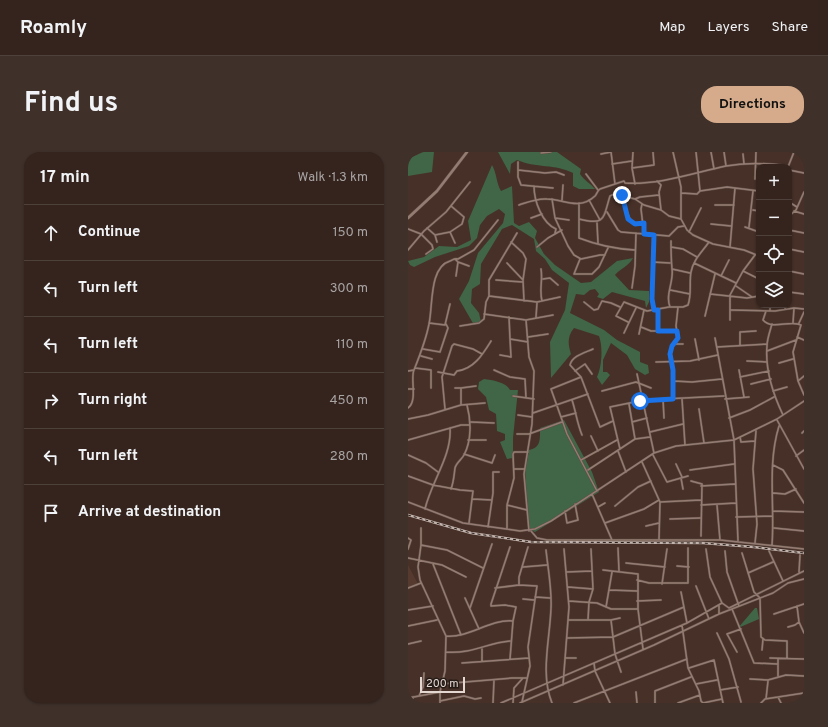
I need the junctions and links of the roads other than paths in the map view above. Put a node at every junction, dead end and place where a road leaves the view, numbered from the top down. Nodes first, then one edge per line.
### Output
1 (467, 152) edge
2 (551, 152) edge
3 (612, 152) edge
4 (633, 152) edge
5 (653, 152) edge
6 (673, 152) edge
7 (696, 152) edge
8 (711, 152) edge
9 (724, 152) edge
10 (756, 152) edge
11 (794, 152) edge
12 (540, 153) edge
13 (601, 154) dead end
14 (743, 154) dead end
15 (632, 161) junction
16 (518, 162) dead end
17 (756, 163) junction
18 (612, 164) junction
19 (744, 164) junction
20 (764, 164) edge
21 (789, 164) edge
22 (726, 166) junction
23 (632, 168) junction
24 (792, 168) edge
25 (714, 169) junction
26 (518, 170) junction
27 (698, 172) junction
28 (804, 173) edge
29 (586, 174) dead end
30 (564, 175) dead end
31 (679, 177) junction
32 (755, 179) dead end
33 (470, 182) dead end
34 (657, 182) junction
35 (615, 184) junction
36 (635, 184) junction
37 (563, 185) dead end
38 (534, 186) junction
39 (553, 188) dead end
40 (735, 188) junction
41 (598, 190) junction
42 (700, 191) junction
43 (753, 191) joint
44 (681, 193) junction
45 (804, 193) edge
46 (622, 195) junction
47 (659, 195) junction
48 (552, 199) junction
49 (635, 199) junction
50 (536, 200) junction
51 (562, 200) junction
52 (589, 200) junction
53 (643, 203) junction
54 (792, 204) edge
55 (519, 205) dead end
56 (578, 205) junction
57 (715, 205) dead end
58 (734, 205) junction
59 (451, 206) junction
60 (797, 207) junction
61 (701, 208) dead end
62 (661, 210) junction
63 (752, 210) junction
64 (756, 211) edge
65 (794, 211) joint
66 (607, 212) junction
67 (542, 214) junction
68 (804, 214) edge
69 (408, 218) edge
70 (531, 218) dead end
71 (556, 218) junction
72 (579, 219) junction
73 (681, 219) junction
74 (498, 220) dead end
75 (569, 220) dead end
76 (600, 220) junction
77 (597, 222) junction
78 (644, 223) junction
79 (712, 224) dead end
80 (684, 226) junction
81 (731, 226) junction
82 (745, 227) dead end
83 (749, 227) junction
84 (427, 228) junction
85 (408, 229) edge
86 (562, 230) junction
87 (756, 230) edge
88 (792, 231) edge
89 (450, 232) junction
90 (689, 232) junction
91 (555, 233) junction
92 (636, 233) junction
93 (804, 233) edge
94 (421, 234) junction
95 (517, 234) dead end
96 (644, 234) junction
97 (434, 235) junction
98 (654, 235) junction
99 (671, 241) dead end
100 (437, 242) dead end
101 (511, 242) junction
102 (709, 242) junction
103 (455, 243) dead end
104 (598, 243) junction
105 (671, 246) junction
106 (537, 247) dead end
107 (730, 247) junction
108 (608, 248) junction
109 (408, 250) edge
110 (635, 250) junction
111 (792, 250) edge
112 (804, 252) edge
113 (426, 254) dead end
114 (605, 255) junction
115 (755, 255) joint
116 (697, 257) junction
117 (455, 259) junction
118 (580, 259) junction
119 (729, 260) dead end
120 (458, 262) junction
121 (652, 262) junction
122 (670, 263) junction
123 (694, 263) junction
124 (507, 264) dead end
125 (469, 266) dead end
126 (542, 269) dead end
127 (672, 269) junction
128 (743, 271) junction
129 (792, 272) edge
130 (691, 274) junction
131 (715, 274) junction
132 (804, 274) edge
133 (456, 276) dead end
134 (721, 276) junction
135 (756, 278) edge
136 (542, 279) junction
137 (496, 280) dead end
138 (523, 281) junction
139 (736, 284) junction
140 (558, 285) dead end
141 (632, 288) dead end
142 (670, 290) junction
143 (792, 292) edge
144 (690, 294) junction
145 (710, 294) junction
146 (804, 294) edge
147 (489, 296) junction
148 (756, 296) edge
149 (560, 297) dead end
150 (752, 297) junction
151 (731, 298) junction
152 (524, 301) junction
153 (542, 301) junction
154 (537, 302) junction
155 (584, 302) dead end
156 (450, 304) dead end
157 (620, 307) junction
158 (670, 307) junction
159 (678, 307) junction
160 (636, 308) junction
161 (794, 308) junction
162 (785, 309) joint
163 (804, 309) edge
164 (644, 310) junction
165 (654, 310) junction
166 (658, 310) junction
167 (731, 310) junction
168 (766, 311) junction
169 (770, 311) joint
170 (804, 312) edge
171 (484, 314) junction
172 (553, 315) dead end
173 (508, 316) junction
174 (705, 316) dead end
175 (536, 317) junction
176 (526, 320) junction
177 (730, 320) dead end
178 (628, 322) junction
179 (429, 323) junction
180 (793, 323) junction
181 (446, 324) junction
182 (772, 324) junction
183 (799, 324) junction
184 (460, 326) dead end
185 (641, 327) junction
186 (658, 331) junction
187 (677, 331) junction
188 (756, 331) dead end
189 (624, 333) dead end
190 (548, 334) dead end
191 (639, 334) dead end
192 (528, 337) junction
193 (715, 338) dead end
194 (510, 339) junction
195 (695, 339) dead end
196 (797, 339) junction
197 (804, 340) edge
198 (491, 341) dead end
199 (528, 342) junction
200 (674, 344) junction
201 (683, 344) dead end
202 (767, 344) junction
203 (740, 345) junction
204 (717, 347) junction
205 (423, 349) junction
206 (593, 349) dead end
207 (767, 351) junction
208 (482, 354) junction
209 (500, 355) dead end
210 (718, 355) junction
211 (421, 356) junction
212 (432, 359) dead end
213 (793, 359) junction
214 (699, 360) junction
215 (747, 361) dead end
216 (656, 362) dead end
217 (671, 362) junction
218 (767, 362) junction
219 (779, 363) dead end
220 (414, 369) junction
221 (494, 370) dead end
222 (739, 370) dead end
223 (408, 371) edge
224 (575, 371) junction
225 (769, 371) junction
226 (438, 372) dead end
227 (444, 373) junction
228 (592, 374) dead end
229 (637, 374) dead end
230 (804, 376) edge
231 (581, 377) junction
232 (740, 377) junction
233 (722, 379) junction
234 (771, 379) junction
235 (674, 381) junction
236 (798, 381) junction
237 (640, 384) junction
238 (751, 384) dead end
239 (476, 386) dead end
240 (787, 387) dead end
241 (431, 388) dead end
242 (455, 388) dead end
243 (461, 388) junction
244 (651, 388) dead end
245 (408, 389) edge
246 (414, 389) junction
247 (602, 391) dead end
248 (773, 391) junction
249 (588, 394) junction
250 (804, 395) edge
251 (513, 396) dead end
252 (744, 397) junction
253 (749, 397) dead end
254 (775, 397) junction
255 (526, 398) junction
256 (534, 398) junction
257 (725, 398) junction
258 (663, 399) junction
259 (673, 399) junction
260 (572, 400) junction
261 (682, 400) junction
262 (643, 401) junction
263 (804, 401) edge
264 (485, 403) dead end
265 (629, 404) junction
266 (461, 405) junction
267 (468, 405) junction
268 (557, 405) junction
269 (408, 408) edge
270 (445, 409) junction
271 (699, 409) dead end
272 (533, 413) junction
273 (576, 413) junction
274 (518, 415) dead end
275 (783, 415) junction
276 (532, 417) junction
277 (561, 417) junction
278 (647, 418) junction
279 (664, 418) dead end
280 (729, 418) junction
281 (408, 419) edge
282 (777, 419) junction
283 (613, 421) junction
284 (471, 422) junction
285 (562, 422) junction
286 (632, 422) junction
287 (494, 423) dead end
288 (683, 424) junction
289 (470, 425) junction
290 (779, 426) junction
291 (450, 428) junction
292 (756, 430) junction
293 (804, 431) edge
294 (649, 432) junction
295 (530, 433) junction
296 (802, 433) dead end
297 (517, 434) dead end
298 (582, 435) dead end
299 (591, 436) dead end
300 (650, 436) junction
301 (740, 437) junction
302 (635, 439) junction
303 (408, 440) edge
304 (468, 440) junction
305 (486, 440) dead end
306 (617, 440) junction
307 (734, 440) junction
308 (755, 441) junction
309 (704, 443) junction
310 (685, 445) junction
311 (620, 449) junction
312 (804, 450) edge
313 (598, 451) junction
314 (528, 452) junction
315 (618, 452) junction
316 (464, 454) junction
317 (654, 454) junction
318 (408, 455) edge
319 (495, 455) dead end
320 (796, 456) junction
321 (581, 460) junction
322 (642, 462) junction
323 (676, 464) dead end
324 (734, 464) junction
325 (773, 465) junction
326 (514, 469) junction
327 (524, 469) junction
328 (804, 469) edge
329 (588, 470) junction
330 (690, 470) dead end
331 (438, 472) junction
332 (499, 472) dead end
333 (626, 472) junction
334 (408, 476) edge
335 (688, 476) dead end
336 (682, 478) junction
337 (651, 480) junction
338 (691, 481) dead end
339 (735, 484) junction
340 (433, 485) junction
341 (701, 486) junction
342 (450, 489) junction
343 (683, 489) dead end
344 (796, 489) junction
345 (597, 491) junction
346 (773, 493) junction
347 (592, 494) junction
348 (472, 499) junction
349 (492, 500) junction
350 (701, 500) junction
351 (659, 501) junction
352 (408, 502) edge
353 (605, 503) dead end
354 (736, 503) junction
355 (804, 503) edge
356 (576, 504) junction
357 (507, 505) junction
358 (701, 505) junction
359 (717, 505) junction
360 (615, 506) dead end
361 (598, 507) junction
362 (425, 508) junction
363 (527, 510) junction
364 (565, 511) junction
365 (773, 511) junction
366 (804, 512) edge
367 (756, 516) junction
368 (773, 516) junction
369 (736, 517) junction
370 (701, 518) junction
371 (670, 519) dead end
372 (605, 523) junction
373 (659, 523) junction
374 (469, 524) junction
375 (646, 526) dead end
376 (488, 527) junction
377 (421, 528) dead end
378 (774, 528) junction
379 (507, 529) junction
380 (530, 531) junction
381 (804, 531) edge
382 (701, 536) dead end
383 (408, 538) edge
384 (659, 539) junction
385 (612, 540) junction
386 (720, 540) junction
387 (738, 541) junction
388 (755, 543) junction
389 (492, 544) dead end
390 (421, 545) junction
391 (772, 545) junction
392 (510, 547) dead end
393 (528, 547) dead end
394 (564, 548) dead end
395 (618, 548) dead end
396 (667, 548) dead end
397 (688, 548) dead end
398 (408, 549) edge
399 (591, 549) dead end
400 (706, 549) dead end
401 (804, 549) edge
402 (546, 550) dead end
403 (725, 550) dead end
404 (769, 551) dead end
405 (742, 553) dead end
406 (800, 555) dead end
407 (408, 558) edge
408 (419, 561) junction
409 (773, 562) junction
410 (626, 563) dead end
411 (433, 564) junction
412 (547, 565) junction
413 (677, 566) dead end
414 (523, 567) junction
415 (665, 567) junction
416 (689, 567) junction
417 (483, 568) junction
418 (593, 570) junction
419 (603, 570) dead end
420 (612, 571) junction
421 (804, 571) edge
422 (566, 572) junction
423 (619, 572) junction
424 (799, 572) junction
425 (748, 573) junction
426 (466, 577) dead end
427 (804, 579) edge
428 (638, 580) junction
429 (783, 582) junction
430 (421, 583) junction
431 (662, 584) junction
432 (518, 585) junction
433 (696, 586) dead end
434 (568, 587) junction
435 (408, 588) edge
436 (495, 588) junction
437 (593, 589) junction
438 (609, 590) junction
439 (637, 591) junction
440 (680, 592) dead end
441 (757, 593) junction
442 (535, 597) junction
443 (465, 598) dead end
444 (550, 598) junction
445 (760, 598) junction
446 (523, 599) dead end
447 (534, 600) junction
448 (661, 600) dead end
449 (569, 601) junction
450 (637, 601) junction
451 (589, 602) junction
452 (722, 603) junction
453 (739, 603) junction
454 (804, 604) edge
455 (433, 606) junction
456 (719, 606) junction
457 (739, 606) junction
458 (797, 606) junction
459 (606, 607) junction
460 (684, 607) junction
461 (470, 608) junction
462 (637, 609) junction
463 (732, 609) junction
464 (408, 610) edge
465 (706, 612) junction
466 (719, 614) junction
467 (774, 614) dead end
468 (620, 618) dead end
469 (709, 619) junction
470 (438, 620) junction
471 (568, 620) junction
472 (611, 620) junction
473 (513, 621) junction
474 (588, 621) junction
475 (799, 622) junction
476 (687, 623) junction
477 (682, 625) junction
478 (408, 626) edge
479 (639, 626) junction
480 (788, 627) dead end
481 (479, 629) junction
482 (741, 629) junction
483 (683, 631) junction
484 (717, 633) dead end
485 (804, 633) edge
486 (461, 635) junction
487 (446, 636) junction
488 (613, 637) junction
489 (567, 638) junction
490 (763, 639) junction
491 (421, 641) dead end
492 (511, 641) junction
493 (642, 642) junction
494 (408, 644) edge
495 (482, 649) junction
496 (643, 650) junction
497 (762, 650) dead end
498 (446, 652) junction
499 (737, 652) dead end
500 (615, 654) junction
501 (529, 658) junction
502 (565, 658) junction
503 (576, 658) dead end
504 (770, 658) dead end
505 (787, 658) junction
506 (510, 659) junction
507 (687, 659) junction
508 (778, 659) junction
509 (804, 659) edge
510 (482, 660) junction
511 (618, 660) junction
512 (462, 663) dead end
513 (594, 663) junction
514 (777, 664) junction
515 (688, 668) junction
516 (595, 671) junction
517 (621, 672) dead end
518 (424, 673) dead end
519 (562, 676) junction
520 (778, 676) junction
521 (804, 676) edge
522 (692, 677) junction
523 (523, 678) junction
524 (528, 678) junction
525 (750, 679) dead end
526 (494, 680) junction
527 (717, 680) junction
528 (768, 680) junction
529 (548, 682) junction
530 (441, 684) junction
531 (696, 684) junction
532 (563, 685) junction
533 (738, 687) junction
534 (547, 690) junction
535 (720, 690) junction
536 (604, 691) junction
537 (440, 692) junction
538 (636, 692) dead end
539 (523, 693) junction
540 (804, 693) edge
541 (700, 695) junction
542 (413, 696) junction
543 (419, 696) junction
544 (522, 697) junction
545 (778, 697) junction
546 (408, 698) edge
547 (481, 698) dead end
548 (513, 698) junction
549 (722, 699) junction
550 (766, 699) junction
551 (528, 700) junction
552 (687, 700) junction
553 (440, 702) edge
554 (521, 702) edge
555 (741, 702) dead end
556 (412, 703) edge
557 (493, 703) edge
558 (502, 703) edge
559 (513, 703) edge
560 (552, 703) edge
561 (576, 703) edge
562 (610, 703) edge
563 (637, 703) edge
564 (656, 703) edge
565 (678, 703) edge
566 (688, 703) edge
567 (722, 703) edge
568 (761, 703) edge
569 (781, 703) edge

1 - 69 main road
2 - 12 street
3 - 13 street
3 - 18 street
4 - 15 street
5 - 23 street
6 - 31 street
7 - 27 street
8 - 25 street
9 - 22 street
10 - 17 street
11 - 21 street
14 - 19 street
15 - 18 street
15 - 23 street
16 - 26 street
17 - 19 street
17 - 20 street
17 - 32 street
18 - 35 street
19 - 22 street
22 - 25 street
23 - 36 street
24 - 28 street
25 - 27 street
26 - 30 street
26 - 38 street
27 - 31 street
27 - 42 street
29 - 41 street
31 - 34 street
31 - 44 street
33 - 59 street
34 - 36 street
34 - 47 street
35 - 36 street
35 - 41 street
37 - 51 street
38 - 39 street
38 - 50 street
40 - 42 street
40 - 43 street
40 - 58 street
41 - 52 street
42 - 44 street
43 - 63 street
44 - 73 street
45 - 60 street
46 - 49 street
46 - 66 street
46 - 78 street
47 - 49 street
47 - 62 street
48 - 50 street
48 - 51 street
48 - 71 street
49 - 53 street
50 - 55 street
50 - 67 street
51 - 56 street
52 - 56 street
52 - 76 street
53 - 62 street
53 - 78 street
54 - 60 street
56 - 72 street
57 - 58 street
58 - 81 street
59 - 84 street
59 - 89 street
60 - 65 street
61 - 90 street
62 - 73 street
63 - 64 street
63 - 83 street
65 - 68 street
66 - 76 street
66 - 92 street
67 - 70 street
67 - 91 street
71 - 75 street
71 - 86 street
72 - 77 street
72 - 104 street
73 - 80 street
74 - 117 street
76 - 77 street
77 - 104 street
78 - 96 street
79 - 81 street
80 - 90 street
80 - 98 street
81 - 107 street
82 - 83 street
83 - 87 street
84 - 94 street
84 - 97 street
85 - 94 street
86 - 91 street
86 - 118 street
88 - 93 street
89 - 97 street
89 - 103 street
90 - 102 street
91 - 106 street
92 - 96 street
92 - 110 street
94 - 109 street
94 - 113 street
95 - 101 street
96 - 98 street
97 - 100 street
98 - 121 street
99 - 105 street
101 - 138 street
101 - 147 street
102 - 107 street
102 - 116 street
104 - 108 street
105 - 116 street
105 - 122 street
107 - 115 street
108 - 110 street
108 - 114 street
110 - 141 street
111 - 112 street
114 - 118 street
114 - 118 street
115 - 128 street
116 - 123 street
117 - 120 street
117 - 179 street
119 - 134 street
120 - 125 street
120 - 133 street
121 - 122 street
121 - 165 street
122 - 127 street
123 - 130 street
123 - 131 street
124 - 138 street
126 - 136 street
127 - 130 street
127 - 142 street
128 - 135 street
128 - 139 street
129 - 132 street
130 - 144 street
131 - 134 street
131 - 145 street
134 - 139 street
136 - 140 street
136 - 153 street
137 - 138 street
138 - 152 street
139 - 150 street
139 - 151 street
142 - 144 street
142 - 158 street
143 - 146 street
144 - 159 street
145 - 151 street
145 - 174 street
147 - 152 street
147 - 171 street
148 - 150 street
149 - 153 street
150 - 151 street
151 - 167 street
152 - 154 street
153 - 154 street
154 - 175 street
155 - 157 street
156 - 181 street
157 - 160 street
157 - 178 street
158 - 159 street
158 - 166 street
159 - 187 street
160 - 164 street
160 - 178 street
161 - 162 street
161 - 163 street
161 - 180 street
162 - 169 street
164 - 165 street
164 - 185 street
165 - 166 street
166 - 186 street
167 - 168 street
167 - 177 street
168 - 169 street
168 - 182 street
170 - 183 street
171 - 173 street
171 - 184 street
172 - 175 street
173 - 176 street
173 - 194 street
175 - 176 street
176 - 192 street
178 - 189 street
179 - 181 street
179 - 205 street
180 - 182 street
180 - 183 street
181 - 205 street
182 - 202 street
183 - 196 street
185 - 186 street
185 - 191 street
186 - 187 street
187 - 200 street
188 - 203 street
190 - 192 street
192 - 199 street
193 - 204 street
194 - 199 street
194 - 209 street
195 - 214 street
196 - 197 street
196 - 207 street
196 - 213 street
198 - 208 street
199 - 256 street
200 - 201 street
200 - 217 street
202 - 203 street
202 - 207 street
203 - 204 street
204 - 210 street
205 - 211 street
206 - 224 street
207 - 218 street
208 - 227 street
208 - 227 street
210 - 214 street
210 - 233 street
211 - 212 street
211 - 220 street
213 - 219 street
213 - 236 street
214 - 217 street
215 - 218 street
216 - 217 street
217 - 235 street
218 - 225 street
220 - 223 street
220 - 241 street
220 - 246 street
221 - 255 street
222 - 232 street
224 - 228 street
224 - 231 street
225 - 232 street
225 - 234 street
226 - 227 street
227 - 270 street
229 - 237 street
230 - 236 street
231 - 249 street
231 - 268 street
232 - 252 street
233 - 235 street
233 - 257 street
234 - 238 street
234 - 248 street
235 - 259 street
236 - 250 street
237 - 244 street
237 - 247 street
237 - 262 street
239 - 243 street
240 - 248 street
242 - 243 street
243 - 266 street
245 - 246 street
246 - 269 street
248 - 254 street
249 - 260 street
249 - 283 street
251 - 255 street
252 - 253 street
252 - 257 street
254 - 275 street
254 - 280 street
255 - 256 street
256 - 272 street
257 - 261 street
257 - 280 street
258 - 259 street
258 - 262 street
258 - 279 street
259 - 261 street
260 - 268 street
260 - 273 street
261 - 288 street
262 - 265 street
262 - 278 street
263 - 275 street
264 - 267 street
265 - 283 street
265 - 286 street
266 - 267 street
266 - 270 street
267 - 284 street
268 - 272 street
268 - 277 street
270 - 281 street
271 - 309 street
272 - 276 street
273 - 277 street
273 - 298 street
274 - 276 street
275 - 282 street
276 - 295 street
277 - 285 street
278 - 286 street
278 - 294 street
280 - 307 street
282 - 290 street
282 - 292 street
283 - 306 street
284 - 287 street
284 - 289 street
285 - 295 street
285 - 321 street
286 - 302 street
288 - 294 street
288 - 310 street
289 - 291 street
289 - 304 street
290 - 320 street
290 - 325 street
291 - 303 street
291 - 331 street
292 - 301 street
292 - 308 street
293 - 296 street
294 - 300 street
295 - 297 street
295 - 314 street
299 - 313 street
300 - 302 street
300 - 317 street
301 - 307 street
301 - 308 street
302 - 311 street
304 - 305 street
304 - 316 street
306 - 311 street
306 - 313 street
307 - 309 street
307 - 324 street
308 - 367 street
309 - 310 street
310 - 317 street
311 - 315 street
312 - 320 street
313 - 321 street
314 - 326 street
314 - 327 street
315 - 329 street
315 - 333 street
316 - 319 street
316 - 342 street
317 - 322 street
317 - 336 street
318 - 331 street
320 - 328 street
321 - 329 street
322 - 333 street
322 - 337 street
323 - 336 street
324 - 330 street
324 - 339 street
325 - 344 street
325 - 346 street
326 - 327 street
326 - 357 street
327 - 363 street
329 - 345 street
331 - 340 street
332 - 349 street
333 - 345 street
334 - 340 street
335 - 336 street
336 - 343 street
337 - 351 street
337 - 360 street
338 - 341 street
339 - 341 street
339 - 354 street
340 - 342 street
340 - 362 street
341 - 350 street
342 - 348 street
344 - 346 street
344 - 355 street
345 - 347 street
346 - 365 street
347 - 356 street
347 - 361 street
348 - 349 street
348 - 374 street
349 - 376 street
350 - 351 street
350 - 358 street
351 - 372 street
351 - 373 street
352 - 362 street
353 - 361 street
354 - 359 street
354 - 369 street
356 - 364 street
356 - 364 street
357 - 363 street
357 - 379 street
358 - 359 street
358 - 370 street
359 - 386 street
361 - 372 street
362 - 374 street
363 - 380 street
364 - 380 street
365 - 366 street
365 - 368 street
367 - 368 street
367 - 369 street
367 - 388 street
368 - 378 street
369 - 387 street
370 - 371 street
370 - 382 street
372 - 385 street
373 - 375 street
373 - 384 street
374 - 376 street
376 - 379 street
377 - 390 street
378 - 381 street
378 - 391 street
379 - 380 street
380 - 385 street
383 - 398 street
384 - 385 street
384 - 386 street
386 - 387 street
387 - 388 street
388 - 391 street
389 - 417 street
390 - 408 street
390 - 417 street
391 - 401 street
392 - 436 street
393 - 414 street
394 - 422 street
395 - 423 street
396 - 415 street
397 - 416 street
399 - 418 street
400 - 452 street
402 - 412 street
403 - 453 street
404 - 409 street
405 - 425 street
406 - 424 street
407 - 408 street
408 - 411 street
408 - 430 street
409 - 425 street
409 - 429 street
410 - 415 street
411 - 426 street
411 - 486 street
412 - 414 street
412 - 444 street
413 - 416 street
414 - 432 street
415 - 431 street
416 - 431 street
417 - 461 street
418 - 422 street
418 - 437 street
419 - 420 street
420 - 423 street
420 - 438 street
421 - 424 street
422 - 434 street
423 - 428 street
424 - 429 street
425 - 441 street
427 - 445 street
428 - 431 street
428 - 439 street
429 - 441 street
430 - 435 street
430 - 455 street
432 - 436 street
432 - 442 street
433 - 465 street
434 - 437 street
434 - 449 street
436 - 473 street
437 - 451 street
438 - 439 street
438 - 459 street
439 - 450 street
440 - 460 street
441 - 445 street
441 - 453 street
442 - 444 street
442 - 447 street
443 - 461 street
444 - 529 street
445 - 457 street
445 - 490 street
446 - 447 street
447 - 501 street
448 - 450 street
449 - 451 street
449 - 471 street
450 - 462 street
451 - 459 street
451 - 474 street
452 - 453 street
452 - 456 street
453 - 457 street
454 - 458 street
455 - 464 street
455 - 470 street
456 - 465 street
456 - 466 street
457 - 463 street
458 - 467 street
458 - 475 street
459 - 462 street
460 - 476 street
460 - 479 street
461 - 481 street
462 - 479 street
463 - 466 street
463 - 482 street
465 - 469 street
465 - 476 street
466 - 469 street
468 - 472 street
469 - 483 street
470 - 478 street
470 - 487 street
471 - 474 street
471 - 489 street
472 - 474 street
472 - 488 street
473 - 481 street
473 - 492 street
475 - 480 street
475 - 485 street
476 - 477 street
477 - 483 street
477 - 493 street
479 - 488 street
479 - 493 street
481 - 486 street
482 - 499 street
482 - 514 street
483 - 496 street
483 - 507 street
484 - 533 street
486 - 487 street
487 - 498 street
488 - 489 street
488 - 500 street
489 - 502 street
490 - 497 street
490 - 505 street
491 - 494 street
492 - 495 street
492 - 506 street
493 - 496 street
493 - 500 street
495 - 498 street
495 - 510 street
496 - 511 street
498 - 530 street
500 - 511 street
500 - 513 street
501 - 506 street
501 - 524 street
502 - 503 street
502 - 519 street
504 - 508 street
505 - 508 street
505 - 509 street
506 - 510 street
507 - 515 street
507 - 536 street
508 - 514 street
510 - 512 street
511 - 516 street
511 - 517 street
513 - 516 street
513 - 519 street
514 - 520 street
515 - 522 street
515 - 527 street
516 - 532 street
516 - 536 street
518 - 543 street
519 - 529 street
519 - 532 street
520 - 521 street
520 - 528 street
522 - 531 street
522 - 564 street
523 - 524 street
523 - 526 street
523 - 548 street
524 - 539 street
525 - 528 street
526 - 530 street
526 - 557 street
527 - 531 street
527 - 535 street
528 - 550 street
529 - 534 street
529 - 539 street
530 - 537 street
531 - 541 street
532 - 534 street
533 - 535 street
533 - 555 street
534 - 551 street
534 - 560 street
535 - 549 street
536 - 561 street
536 - 562 street
537 - 543 street
537 - 553 street
538 - 563 street
539 - 544 street
539 - 548 street
540 - 545 street
541 - 549 street
541 - 552 street
542 - 543 street
542 - 546 street
542 - 556 street
544 - 551 street
544 - 554 street
545 - 550 street
545 - 569 street
547 - 553 street
548 - 558 street
548 - 559 street
549 - 567 street
550 - 568 street
551 - 554 street
552 - 565 street
552 - 566 street

